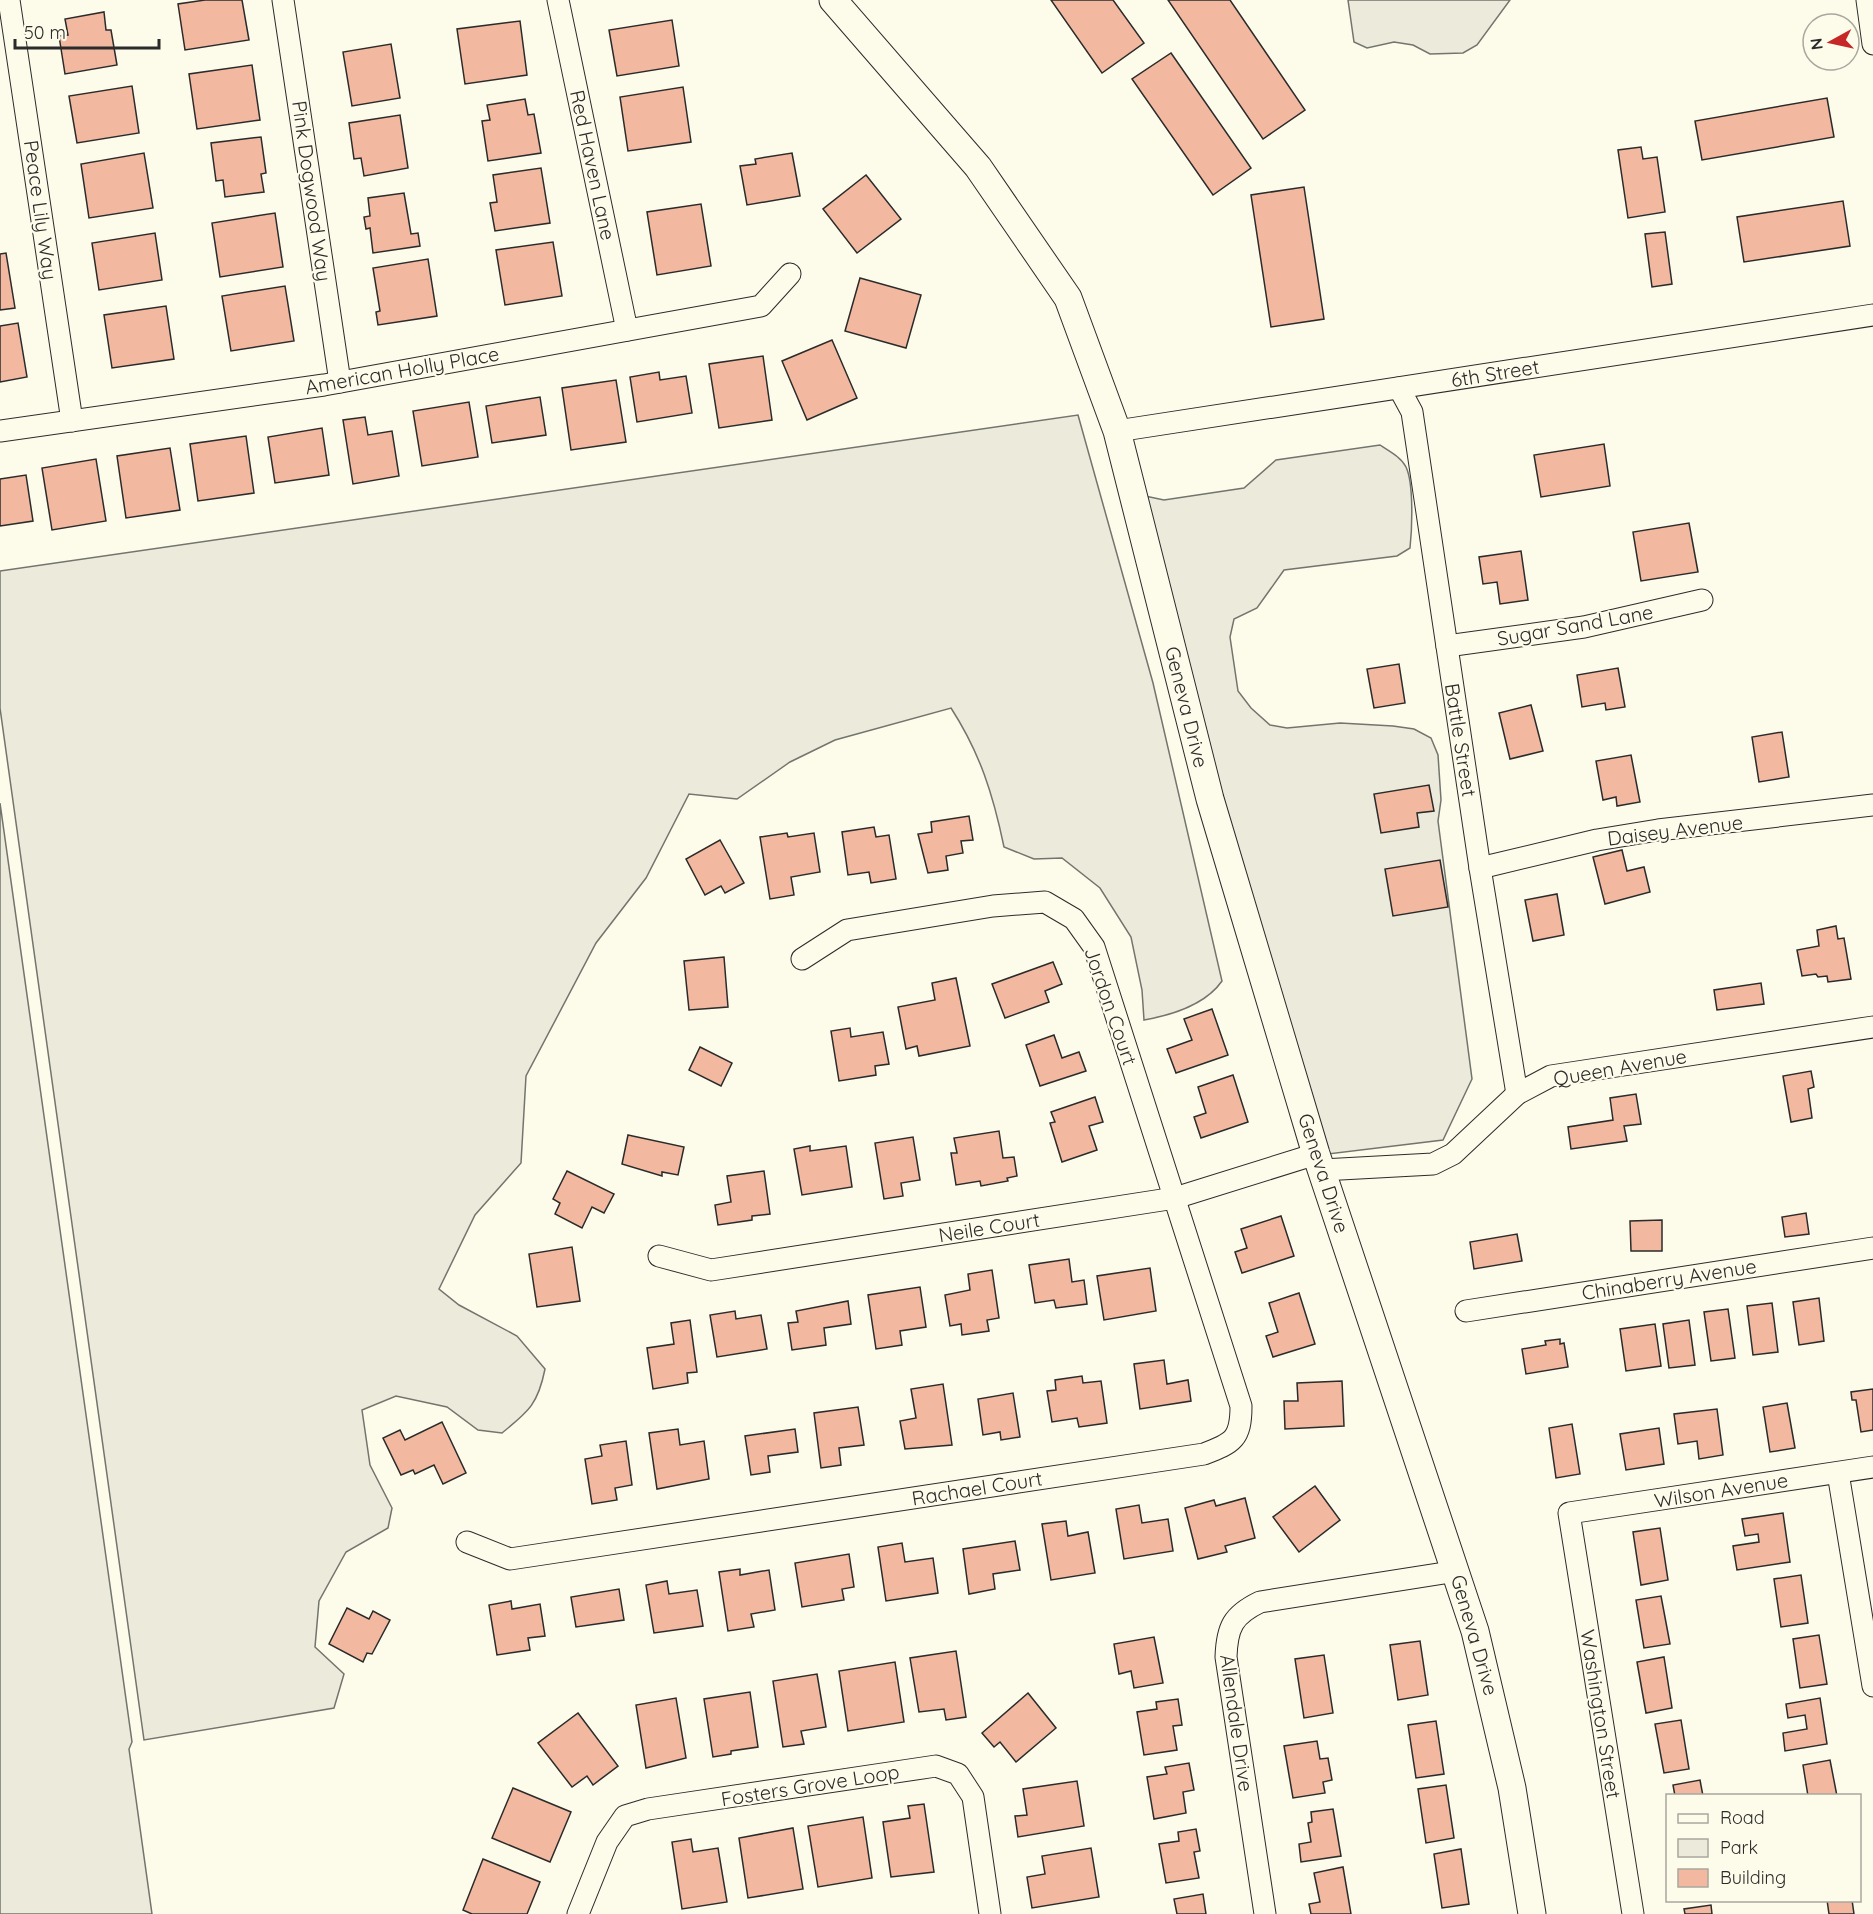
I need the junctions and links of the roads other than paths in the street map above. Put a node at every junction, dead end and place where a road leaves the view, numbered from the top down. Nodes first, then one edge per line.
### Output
1 (9, 0) edge
2 (284, 0) edge
3 (558, 0) edge
4 (834, 0) edge
5 (1867, 0) edge
6 (1873, 44) edge
7 (790, 274) dead end
8 (1873, 315) edge
9 (627, 330) junction
10 (340, 382) junction
11 (1399, 388) junction
12 (72, 421) junction
13 (0, 431) edge
14 (1117, 431) junction
15 (1702, 600) dead end
16 (1447, 646) junction
17 (1873, 805) edge
18 (1480, 868) junction
19 (802, 959) dead end
20 (1873, 1027) edge
21 (1518, 1094) junction
22 (1319, 1162) junction
23 (1175, 1198) junction
24 (1873, 1248) edge
25 (659, 1256) dead end
26 (1466, 1311) dead end
27 (1873, 1467) edge
28 (1839, 1473) junction
29 (1569, 1513) joint
30 (467, 1542) dead end
31 (1457, 1571) junction
32 (1873, 1686) edge
33 (578, 1914) edge
34 (990, 1914) edge
35 (1265, 1914) edge
36 (1532, 1914) edge
37 (1633, 1914) edge

1 - 12 street, Peace Lily Way
2 - 10 street, Pink Dogwood Way
3 - 9 street, Red Haven Lane
4 - 14 main road, Geneva Drive
5 - 6 street
7 - 9 street, American Holly Place
8 - 11 street, 6th Street
9 - 10 street, American Holly Place
10 - 12 street, American Holly Place
11 - 14 street, 6th Street
11 - 16 street, Battle Street
12 - 13 street, American Holly Place
14 - 22 main road, Geneva Drive
15 - 16 street, Sugar Sand Lane
16 - 18 street, Battle Street
17 - 18 street, Daisey Avenue
18 - 21 street, Battle Street
19 - 23 street, Jordon Court
20 - 21 street, Queen Avenue
21 - 22 street, Queen Avenue
22 - 23 street, Neile Court
22 - 31 main road, Geneva Drive
23 - 25 street, Neile Court
23 - 30 street, Rachael Court
24 - 26 street, Chinaberry Avenue
27 - 28 street, Wilson Avenue
28 - 29 street, Wilson Avenue
28 - 32 street
29 - 37 street, Washington Street
31 - 35 street, Allendale Drive
31 - 36 main road, Geneva Drive
33 - 34 street, Fosters Grove Loop

